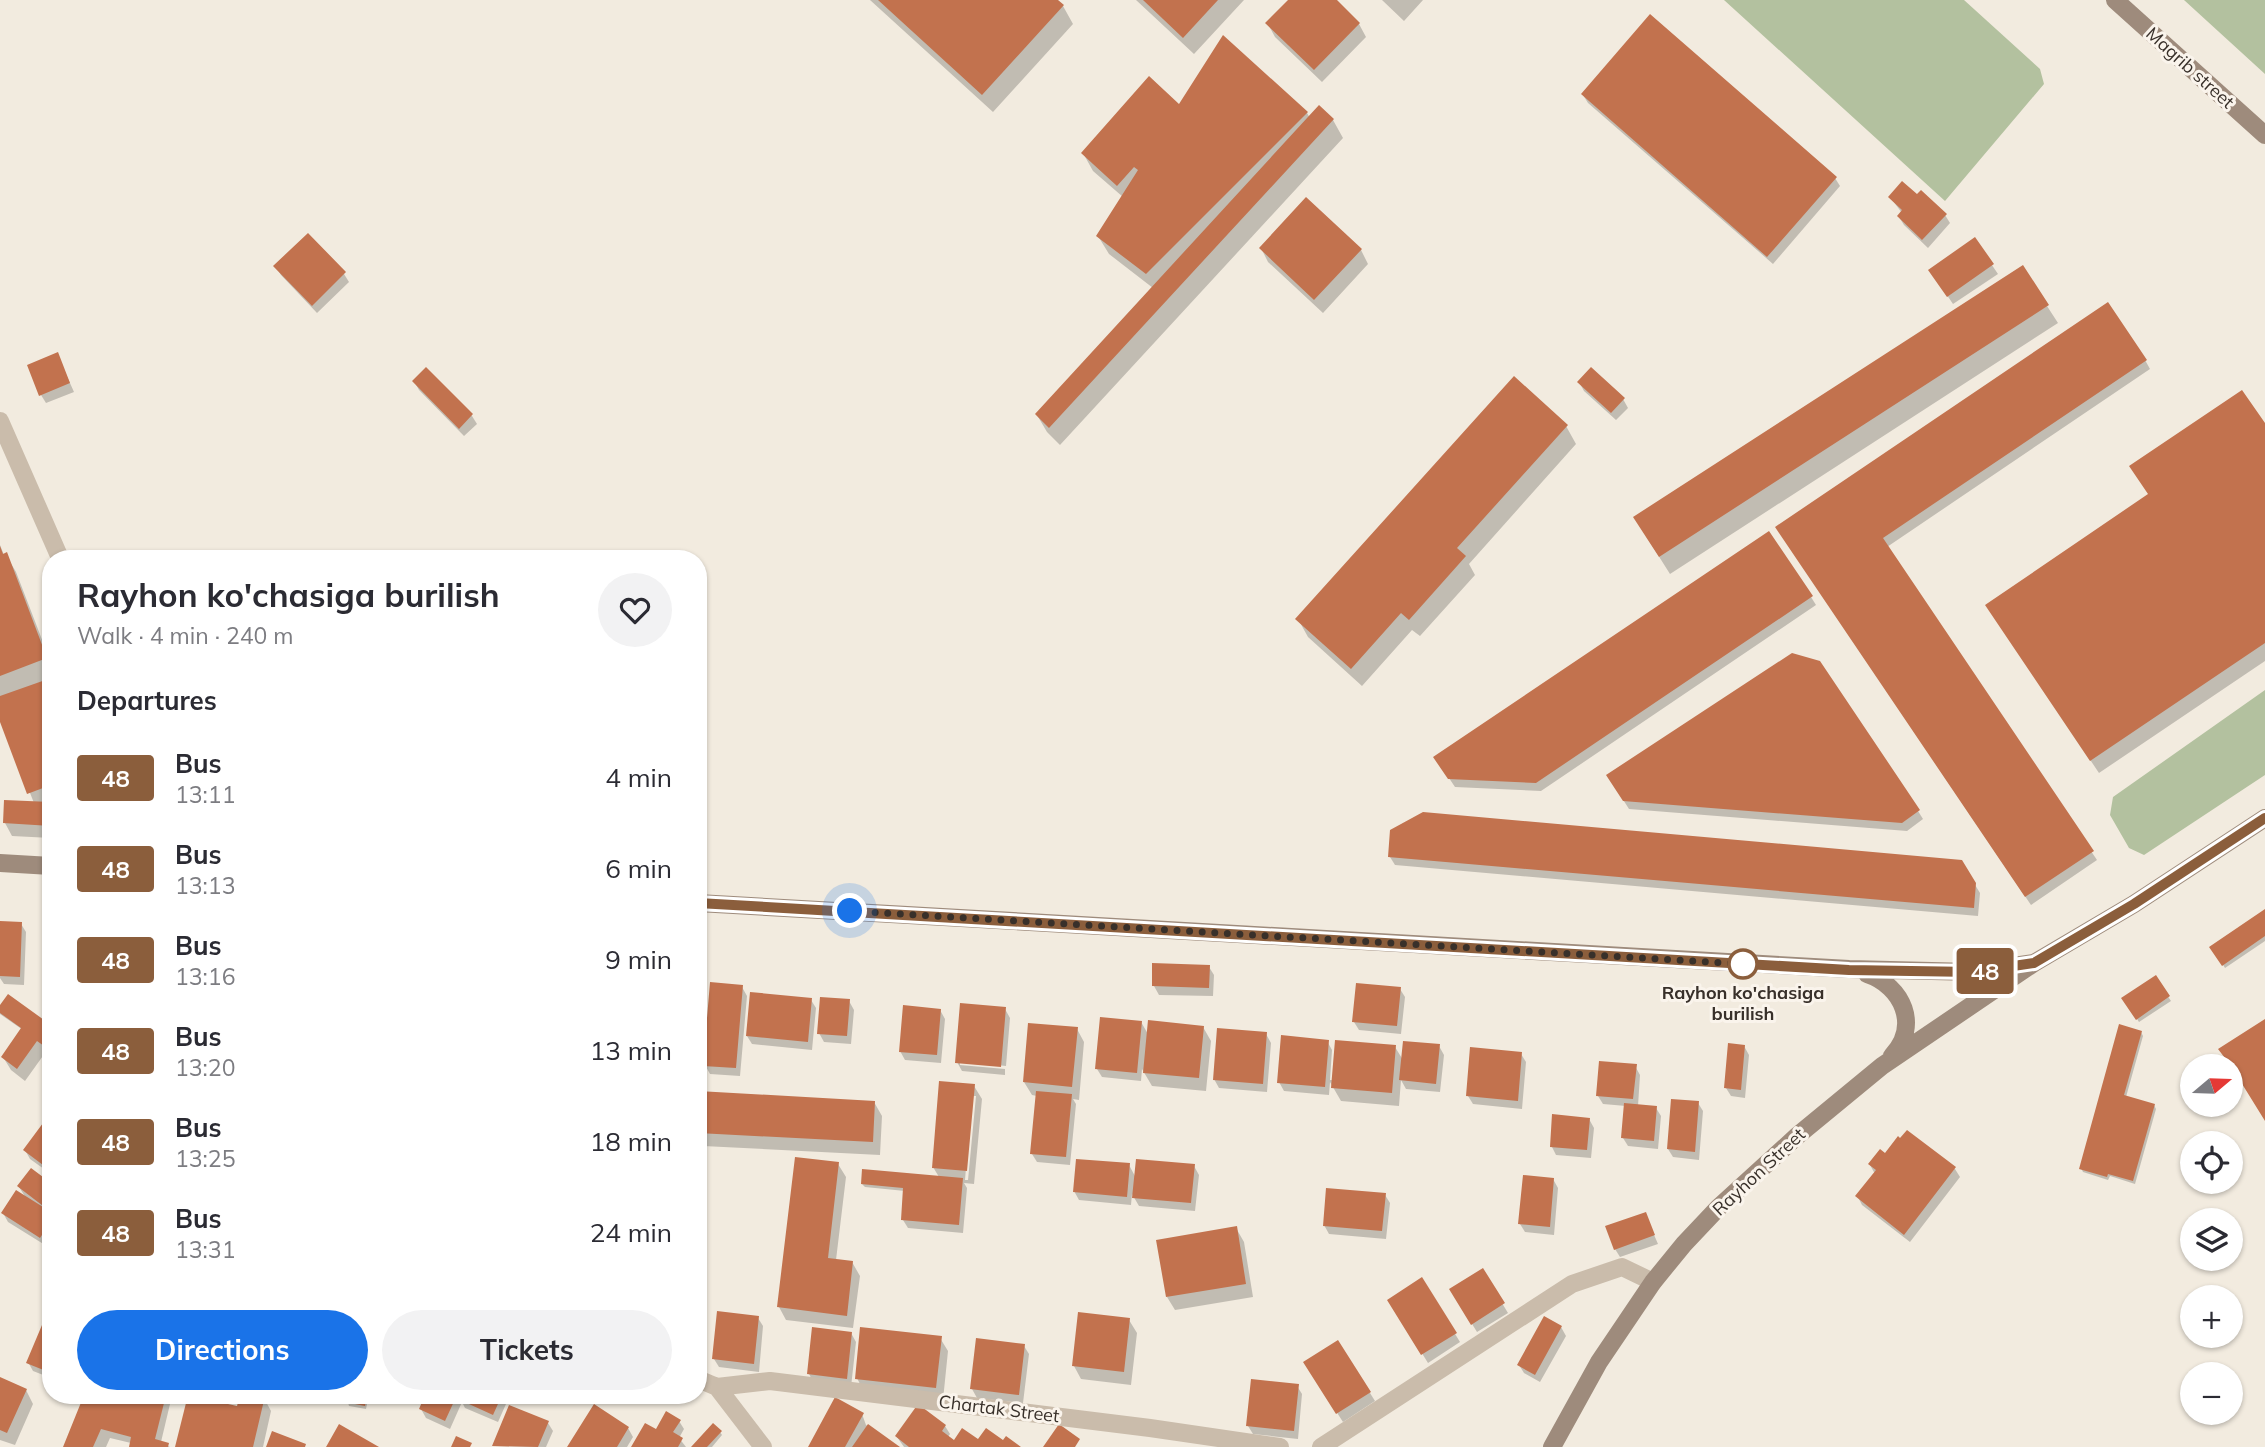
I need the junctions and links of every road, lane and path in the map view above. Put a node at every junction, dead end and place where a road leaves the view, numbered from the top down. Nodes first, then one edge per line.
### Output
1 (2115, 0) edge
2 (2265, 135) edge
3 (0, 421) edge
4 (56, 550) edge
5 (2265, 818) edge
6 (0, 863) edge
7 (42, 865) edge
8 (707, 903) edge
9 (2034, 963) junction
10 (1849, 970) junction
11 (1882, 1066) junction
12 (1653, 1282) junction
13 (707, 1383) edge
14 (717, 1387) junction
15 (763, 1447) edge
16 (1280, 1447) edge
17 (1321, 1447) edge
18 (1552, 1447) edge

1 - 2 street, Magrib street
3 - 4 street
5 - 9 street, Rayhon Street
6 - 7 street
8 - 10 street
9 - 10 street
9 - 11 street, Rayhon Street
10 - 11 street
11 - 12 street, Rayhon Street
12 - 17 street
12 - 18 street, Rayhon Street
13 - 14 street, Chartak Street
14 - 15 street, Chartak Street
14 - 16 street, Chartak Street

